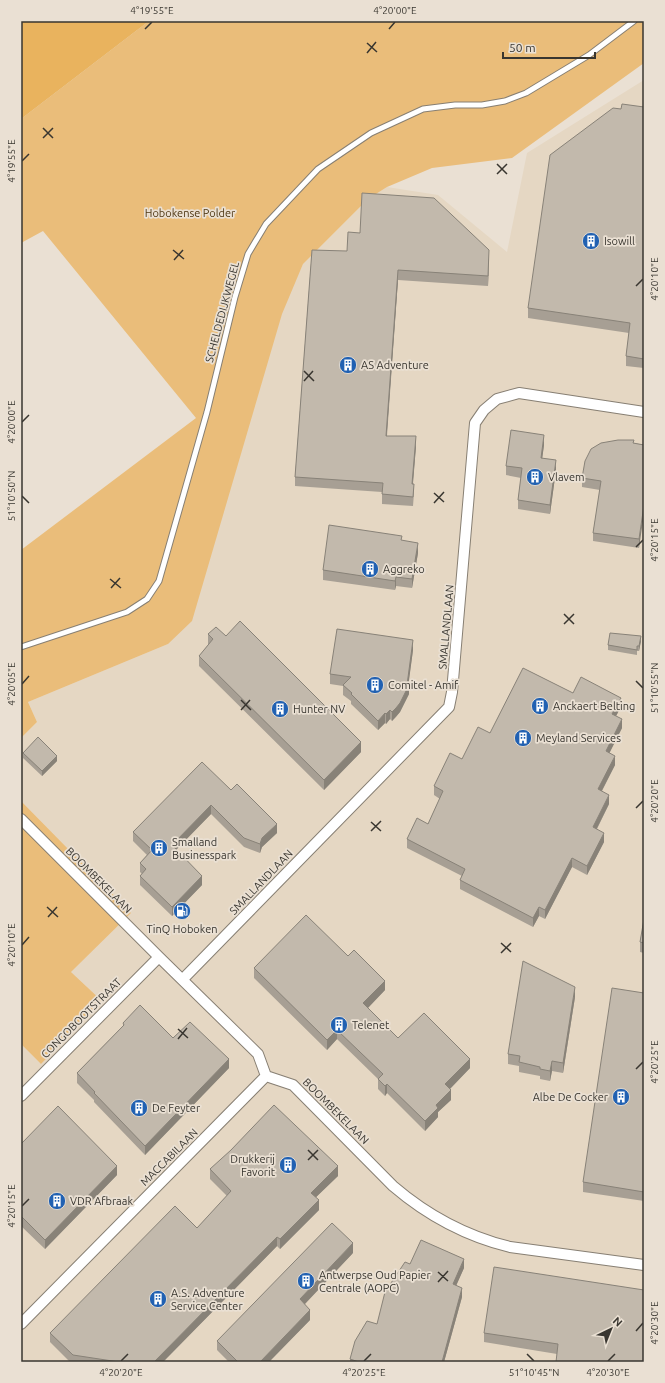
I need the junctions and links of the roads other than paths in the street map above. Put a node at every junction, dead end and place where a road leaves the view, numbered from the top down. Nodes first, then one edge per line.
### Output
1 (634, 21) edge
2 (644, 412) edge
3 (21, 647) edge
4 (21, 819) edge
5 (159, 957) junction
6 (183, 979) junction
7 (266, 1076) junction
8 (21, 1096) edge
9 (644, 1265) edge
10 (21, 1324) edge

1 - 3 lane, SCHELDEDIJKWEGEL
2 - 6 street, SMALLANDLAAN
4 - 5 street, BOOMBEKELAAN
5 - 6 street, BOOMBEKELAAN
5 - 8 street, CONGOBOOTSTRAAT
6 - 7 street, BOOMBEKELAAN
7 - 9 street, BOOMBEKELAAN
7 - 10 street, MACCABILAAN

